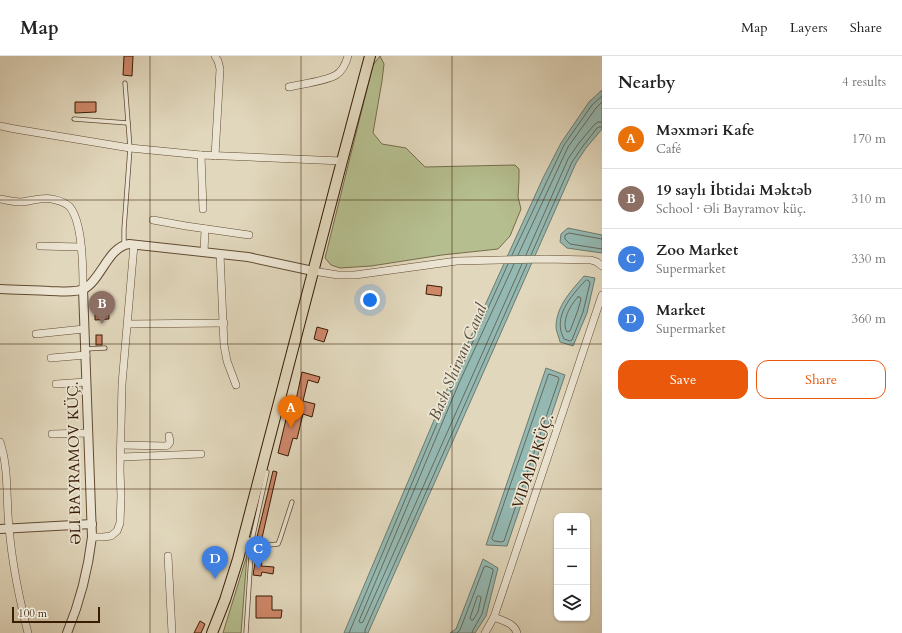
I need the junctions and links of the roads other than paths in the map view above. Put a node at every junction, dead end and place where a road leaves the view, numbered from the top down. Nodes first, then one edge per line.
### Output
1 (215, 56) edge
2 (348, 56) edge
3 (370, 56) edge
4 (125, 83) dead end
5 (289, 87) dead end
6 (74, 119) dead end
7 (128, 123) junction
8 (0, 126) edge
9 (130, 148) junction
10 (201, 156) junction
11 (215, 156) junction
12 (342, 161) junction
13 (0, 199) edge
14 (203, 209) dead end
15 (153, 220) dead end
16 (205, 229) junction
17 (249, 235) dead end
18 (124, 245) junction
19 (134, 245) junction
20 (40, 246) dead end
21 (81, 247) junction
22 (204, 252) junction
23 (220, 254) junction
24 (602, 266) edge
25 (313, 272) junction
26 (0, 289) edge
27 (83, 289) junction
28 (602, 295) edge
29 (128, 324) junction
30 (224, 324) junction
31 (84, 329) junction
32 (36, 334) dead end
33 (104, 348) dead end
34 (85, 352) junction
35 (51, 358) dead end
36 (86, 382) junction
37 (56, 384) dead end
38 (236, 385) dead end
39 (88, 433) junction
40 (52, 434) dead end
41 (170, 436) dead end
42 (0, 442) edge
43 (121, 445) junction
44 (201, 454) dead end
45 (121, 457) junction
46 (268, 472) dead end
47 (292, 502) dead end
48 (92, 524) junction
49 (4, 528) edge
50 (92, 537) junction
51 (247, 539) junction
52 (168, 556) dead end
53 (494, 617) junction
54 (28, 633) edge
55 (67, 633) edge
56 (172, 633) edge
57 (212, 633) edge
58 (246, 633) edge
59 (485, 633) edge
60 (517, 633) edge

1 - 11 street
2 - 5 street
3 - 12 main road
4 - 7 lane
6 - 7 lane
7 - 9 lane
8 - 9 street
9 - 10 street
9 - 18 lane
10 - 11 street
10 - 14 street
11 - 12 street
12 - 25 main road
13 - 21 street
15 - 16 street
16 - 17 street
16 - 22 street
18 - 19 street
18 - 27 street
19 - 22 street
19 - 29 street
20 - 21 street
21 - 27 street
22 - 23 street
23 - 25 street
23 - 30 street
24 - 25 street
25 - 51 main road
26 - 27 street
27 - 31 street, ƏLI BAYRAMOV KÜÇ.
28 - 53 street, VIDADI KÜÇ.
29 - 30 street
29 - 43 street
30 - 38 street
31 - 32 street
31 - 34 street, ƏLI BAYRAMOV KÜÇ.
33 - 34 lane
34 - 35 street
34 - 36 street, ƏLI BAYRAMOV KÜÇ.
36 - 37 street
36 - 39 street, ƏLI BAYRAMOV KÜÇ.
39 - 40 street
39 - 48 street, ƏLI BAYRAMOV KÜÇ.
41 - 43 street
42 - 49 street
43 - 45 street
44 - 45 street
45 - 50 street
46 - 51 lane
47 - 51 lane
48 - 49 street
48 - 50 street, ƏLI BAYRAMOV KÜÇ.
49 - 54 street
50 - 55 street, ƏLI BAYRAMOV KÜÇ.
51 - 57 main road
51 - 58 lane
52 - 56 street
53 - 59 street, VIDADI KÜÇ.
53 - 60 street

